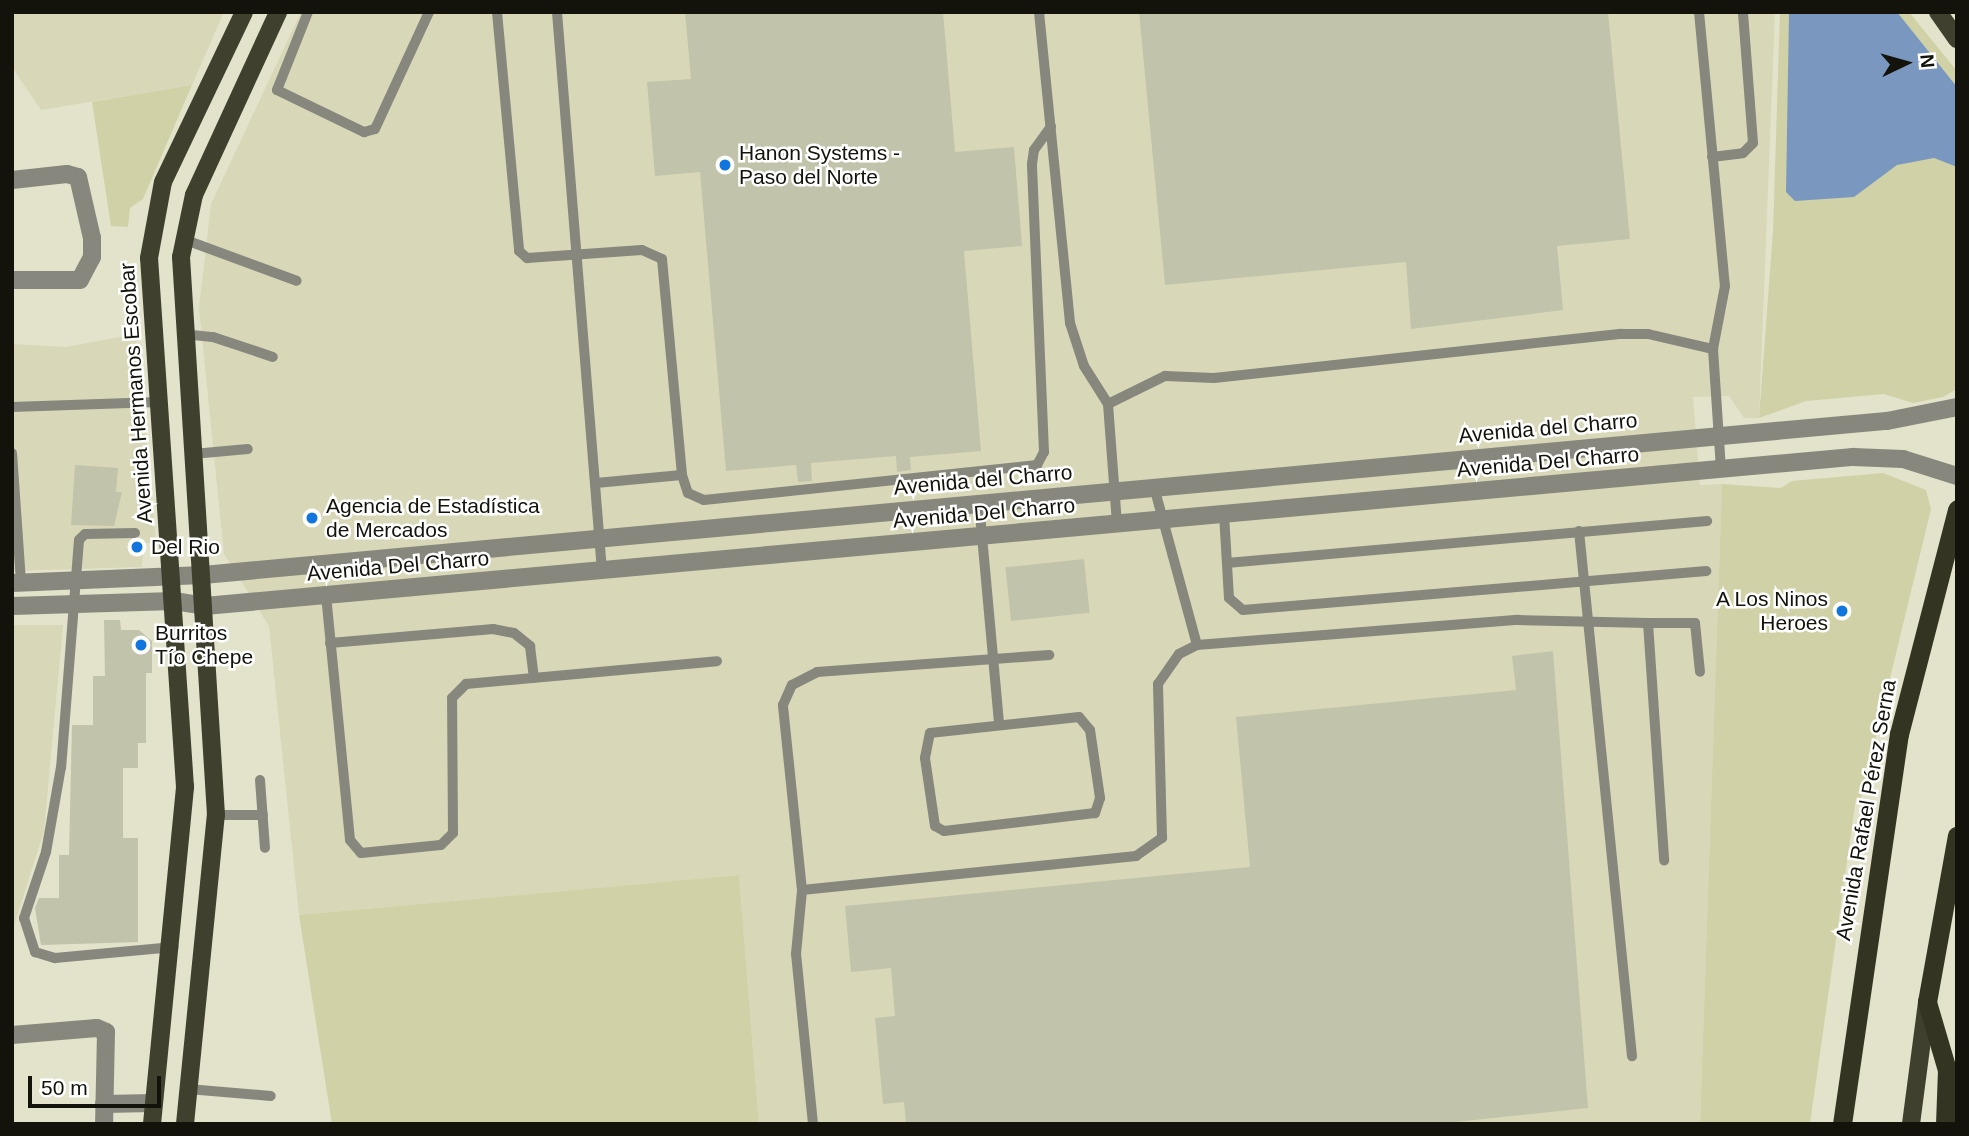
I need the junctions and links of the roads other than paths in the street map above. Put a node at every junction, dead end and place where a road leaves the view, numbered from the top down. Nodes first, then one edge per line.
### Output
1 (244, 12) edge
2 (278, 12) edge
3 (308, 12) edge
4 (429, 12) edge
5 (497, 12) edge
6 (557, 12) edge
7 (1039, 12) edge
8 (1699, 12) edge
9 (1744, 12) edge
10 (1938, 12) edge
11 (1957, 39) edge
12 (1051, 127) junction
13 (1712, 157) junction
14 (12, 180) edge
15 (183, 239) junction
16 (578, 255) junction
17 (12, 280) edge
18 (297, 281) dead end
19 (183, 334) junction
20 (1713, 349) junction
21 (273, 357) dead end
22 (158, 402) junction
23 (1108, 404) junction
24 (12, 407) edge
25 (1957, 407) edge
26 (1718, 436) junction
27 (248, 449) dead end
28 (12, 453) edge
29 (193, 454) junction
30 (162, 457) junction
31 (1721, 469) junction
32 (682, 475) junction
33 (1957, 476) edge
34 (596, 483) junction
35 (1154, 487) junction
36 (1115, 491) junction
37 (979, 503) junction
38 (1957, 509) edge
39 (1224, 514) junction
40 (1162, 520) junction
41 (1707, 522) dead end
42 (1117, 524) junction
43 (1578, 531) junction
44 (135, 533) dead end
45 (981, 536) junction
46 (598, 539) junction
47 (322, 564) junction
48 (1227, 564) junction
49 (602, 570) junction
50 (1706, 571) dead end
51 (203, 575) junction
52 (172, 578) junction
53 (1583, 580) junction
54 (77, 581) junction
55 (16, 583) edge
56 (326, 595) junction
57 (174, 601) junction
58 (75, 603) junction
59 (12, 606) edge
60 (205, 606) junction
61 (1647, 622) junction
62 (1589, 625) junction
63 (330, 643) junction
64 (1197, 645) junction
65 (1049, 655) dead end
66 (717, 661) dead end
67 (995, 661) junction
68 (1700, 672) dead end
69 (534, 678) junction
70 (999, 724) junction
71 (260, 780) dead end
72 (216, 816) junction
73 (263, 816) junction
74 (1957, 836) edge
75 (265, 848) dead end
76 (1664, 860) dead end
77 (802, 890) junction
78 (173, 947) junction
79 (203, 948) junction
80 (1927, 1002) junction
81 (12, 1035) edge
82 (1632, 1056) dead end
83 (188, 1088) junction
84 (271, 1096) dead end
85 (153, 1103) junction
86 (104, 1104) junction
87 (104, 1124) edge
88 (152, 1124) edge
89 (185, 1124) edge
90 (813, 1124) edge
91 (1842, 1124) edge
92 (1911, 1124) edge
93 (1945, 1124) edge

1 - 22 main road, Avenida Hermanos Escobar
2 - 15 main road
3 - 4 lane
5 - 16 lane
6 - 16 lane
7 - 12 lane
8 - 13 lane
9 - 13 lane
10 - 11 main road
12 - 23 lane
12 - 32 lane
13 - 20 lane
14 - 17 street
15 - 18 lane
15 - 19 main road
16 - 32 lane
16 - 34 lane
19 - 21 lane
19 - 29 main road
20 - 23 lane
20 - 26 lane
22 - 24 lane
22 - 30 main road, Avenida Hermanos Escobar
23 - 36 lane
25 - 26 street, Avenida del Charro
26 - 31 lane
26 - 35 street, Avenida del Charro
27 - 29 lane
28 - 55 lane
29 - 30 main road
29 - 51 main road
30 - 52 main road, Avenida Hermanos Escobar
31 - 33 street, Avenida Del Charro
31 - 39 street, Avenida Del Charro
32 - 34 lane
34 - 46 lane
35 - 36 street, Avenida del Charro
35 - 40 lane
36 - 37 street, Avenida del Charro
36 - 42 lane
37 - 45 lane
37 - 46 street, Avenida del Charro
38 - 91 highway, Avenida Rafael Pérez Serna
39 - 40 street, Avenida Del Charro
39 - 48 lane
40 - 42 street, Avenida Del Charro
40 - 64 lane
41 - 43 lane
42 - 45 street, Avenida Del Charro
43 - 48 lane
43 - 53 lane
44 - 54 lane
45 - 49 street, Avenida Del Charro
45 - 67 lane
46 - 47 street, Avenida del Charro
46 - 49 lane
47 - 51 street, Avenida del Charro
47 - 56 street
48 - 53 lane
49 - 56 street, Avenida Del Charro
50 - 53 lane
51 - 52 street, Avenida del Charro
51 - 60 main road
52 - 54 street, Avenida del Charro
52 - 57 main road, Avenida Hermanos Escobar
53 - 62 lane
54 - 55 street, Avenida del Charro
54 - 58 lane
56 - 60 street, Avenida Del Charro
56 - 63 lane
57 - 58 street, Avenida Del Charro
57 - 60 street, Avenida Del Charro
57 - 78 main road, Avenida Hermanos Escobar
58 - 59 street, Avenida Del Charro
58 - 78 lane
60 - 72 main road
61 - 62 lane
61 - 68 lane
61 - 76 lane
62 - 64 lane
62 - 82 lane
63 - 69 lane
63 - 69 lane
64 - 77 lane
65 - 67 lane
66 - 69 lane
67 - 70 lane
67 - 77 lane
70 - 70 lane
71 - 73 lane
72 - 73 lane
72 - 79 main road
73 - 75 lane
74 - 80 highway
77 - 90 lane
78 - 79 main road
78 - 85 main road, Avenida Hermanos Escobar
79 - 83 main road
80 - 92 main road
80 - 93 highway
81 - 86 street
83 - 84 lane
83 - 89 main road
85 - 86 street
85 - 88 main road, Avenida Hermanos Escobar
86 - 87 street

